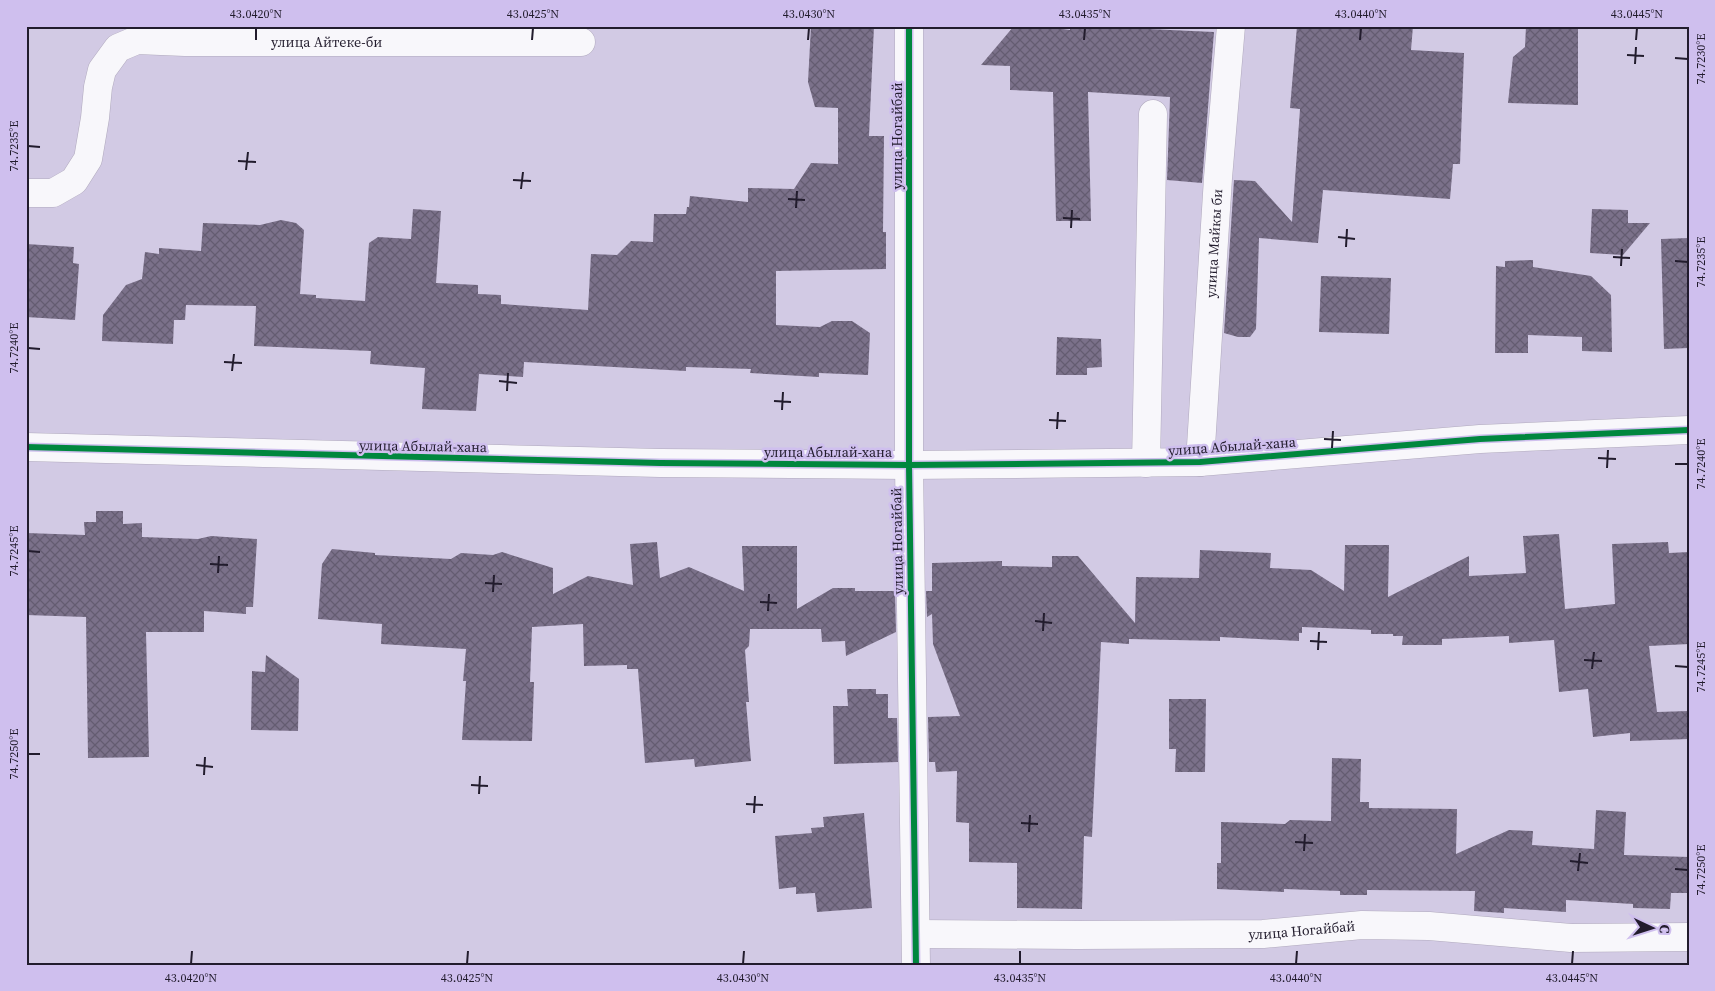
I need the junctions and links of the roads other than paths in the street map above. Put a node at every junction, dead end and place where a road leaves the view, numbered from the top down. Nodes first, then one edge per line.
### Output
1 (909, 26) edge
2 (1231, 26) edge
3 (581, 42) dead end
4 (1153, 114) dead end
5 (26, 194) edge
6 (1689, 430) edge
7 (26, 447) edge
8 (1200, 462) junction
9 (1146, 463) junction
10 (908, 466) junction
11 (916, 934) junction
12 (1689, 936) edge
13 (916, 965) edge

1 - 10 street, улица Ногайбай
2 - 8 street, улица Майкы би
3 - 5 street, улица Айтеке-би
4 - 9 street
6 - 8 street, улица Абылай-хана
7 - 10 street, улица Абылай-хана
8 - 9 street, улица Абылай-хана
9 - 10 street, улица Абылай-хана
10 - 11 street, улица Ногайбай
11 - 12 street, улица Ногайбай
11 - 13 street, улица Ногайбай

